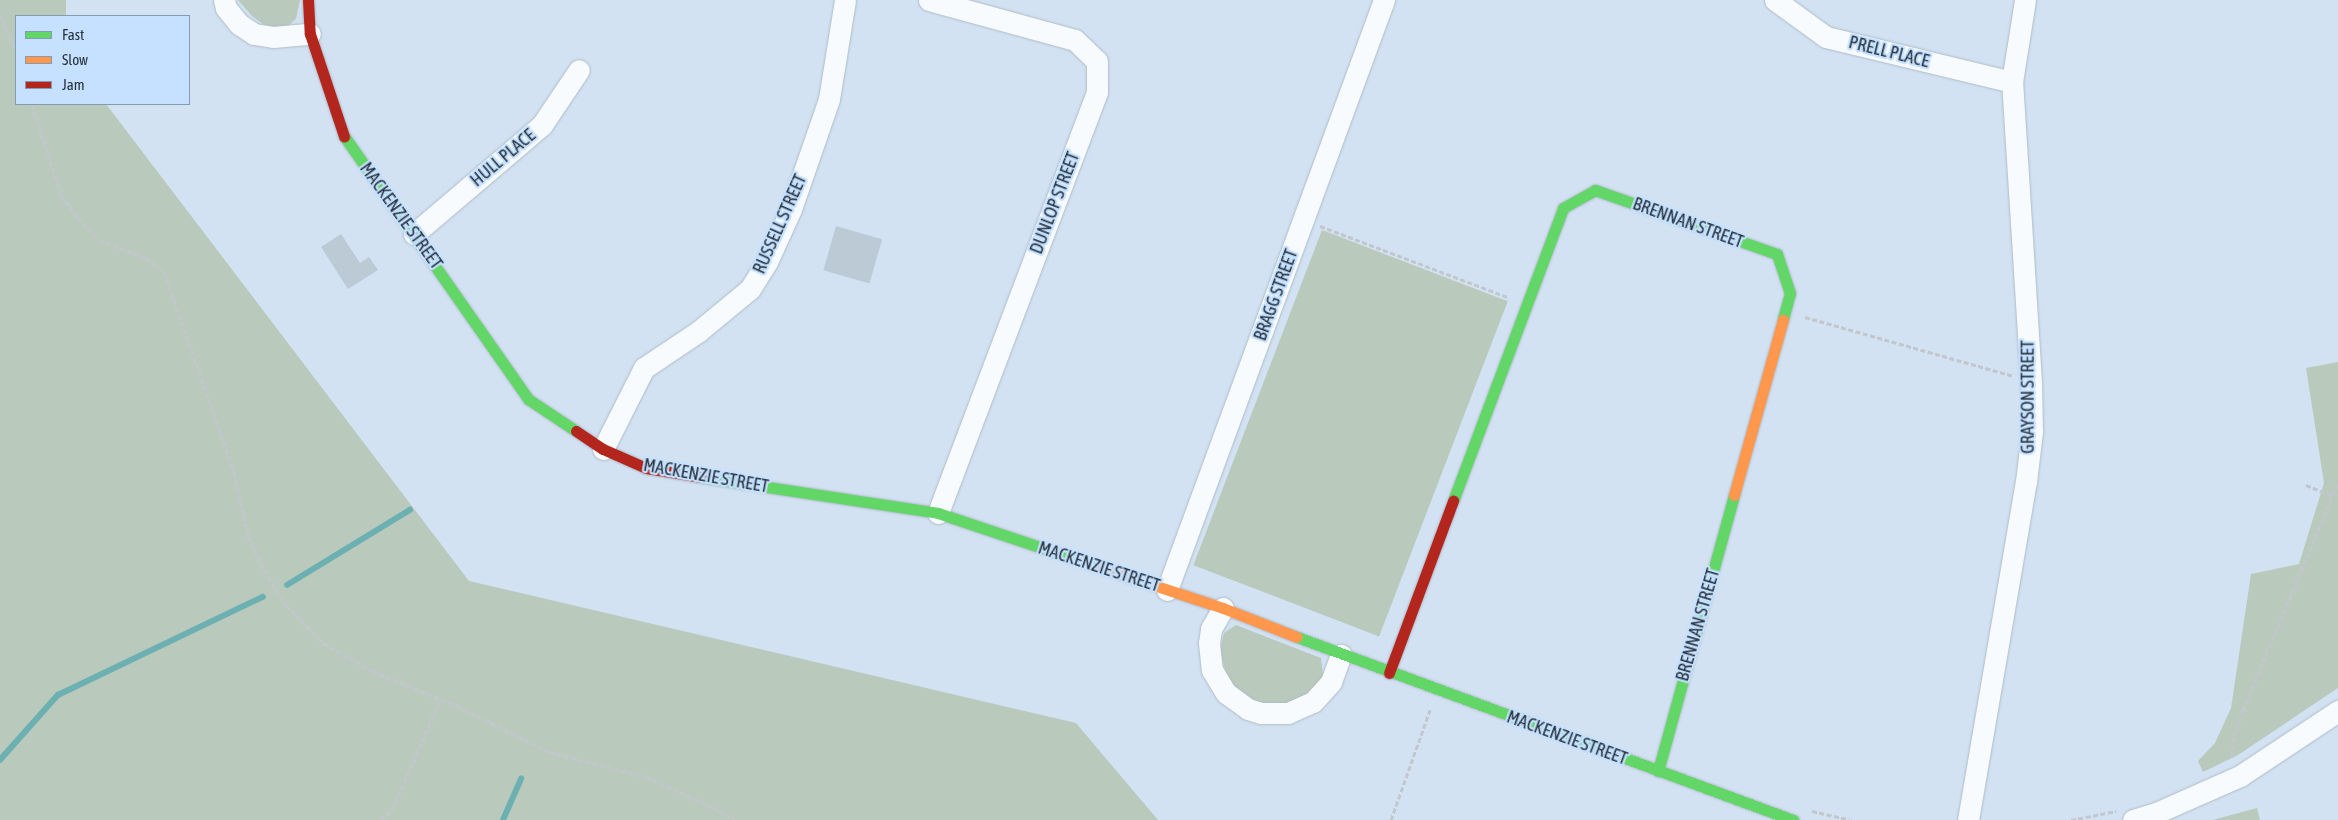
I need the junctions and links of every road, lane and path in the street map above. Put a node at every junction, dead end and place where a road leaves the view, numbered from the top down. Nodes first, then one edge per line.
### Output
1 (224, 0) edge
2 (308, 0) edge
3 (845, 0) edge
4 (929, 0) edge
5 (1384, 0) edge
6 (1776, 0) edge
7 (2025, 0) edge
8 (0, 15) edge
9 (310, 34) junction
10 (15, 50) edge
11 (579, 70) dead end
12 (2012, 82) junction
13 (32, 105) edge
14 (1304, 220) junction
15 (414, 234) junction
16 (1527, 305) junction
17 (1785, 312) junction
18 (2017, 377) dead end
19 (603, 449) junction
20 (2338, 484) edge
21 (2306, 485) dead end
22 (2333, 496) junction
23 (938, 513) junction
24 (1167, 590) junction
25 (1223, 608) junction
26 (1341, 655) junction
27 (1389, 673) junction
28 (1437, 690) junction
29 (441, 700) junction
30 (2338, 711) edge
31 (2233, 763) dead end
32 (1658, 771) junction
33 (381, 820) edge
34 (735, 820) edge
35 (1392, 820) edge
36 (1793, 820) edge
37 (1968, 820) edge
38 (2133, 820) edge

1 - 9 street
2 - 9 street, MACKENZIE STREET
3 - 19 street, RUSSELL STREET
4 - 23 street, DUNLOP STREET
5 - 14 street, BRAGG STREET
6 - 12 street, PRELL PLACE
7 - 12 street, GRAYSON STREET
8 - 10 path
9 - 15 street, MACKENZIE STREET
11 - 15 street, HULL PLACE
12 - 37 street, GRAYSON STREET
13 - 29 path
14 - 16 path
14 - 24 street, BRAGG STREET
15 - 19 street, MACKENZIE STREET
16 - 17 street, BRENNAN STREET
16 - 27 street, BRENNAN STREET
17 - 18 path
17 - 32 street, BRENNAN STREET
19 - 23 street, MACKENZIE STREET
20 - 22 path
21 - 22 path
22 - 31 path
23 - 24 street, MACKENZIE STREET
24 - 25 street, MACKENZIE STREET
25 - 26 street, MACKENZIE STREET
25 - 26 street
26 - 27 street, MACKENZIE STREET
27 - 28 street, MACKENZIE STREET
28 - 32 street, MACKENZIE STREET
28 - 35 path
29 - 33 path
29 - 34 path
30 - 38 street
32 - 36 street, MACKENZIE STREET

